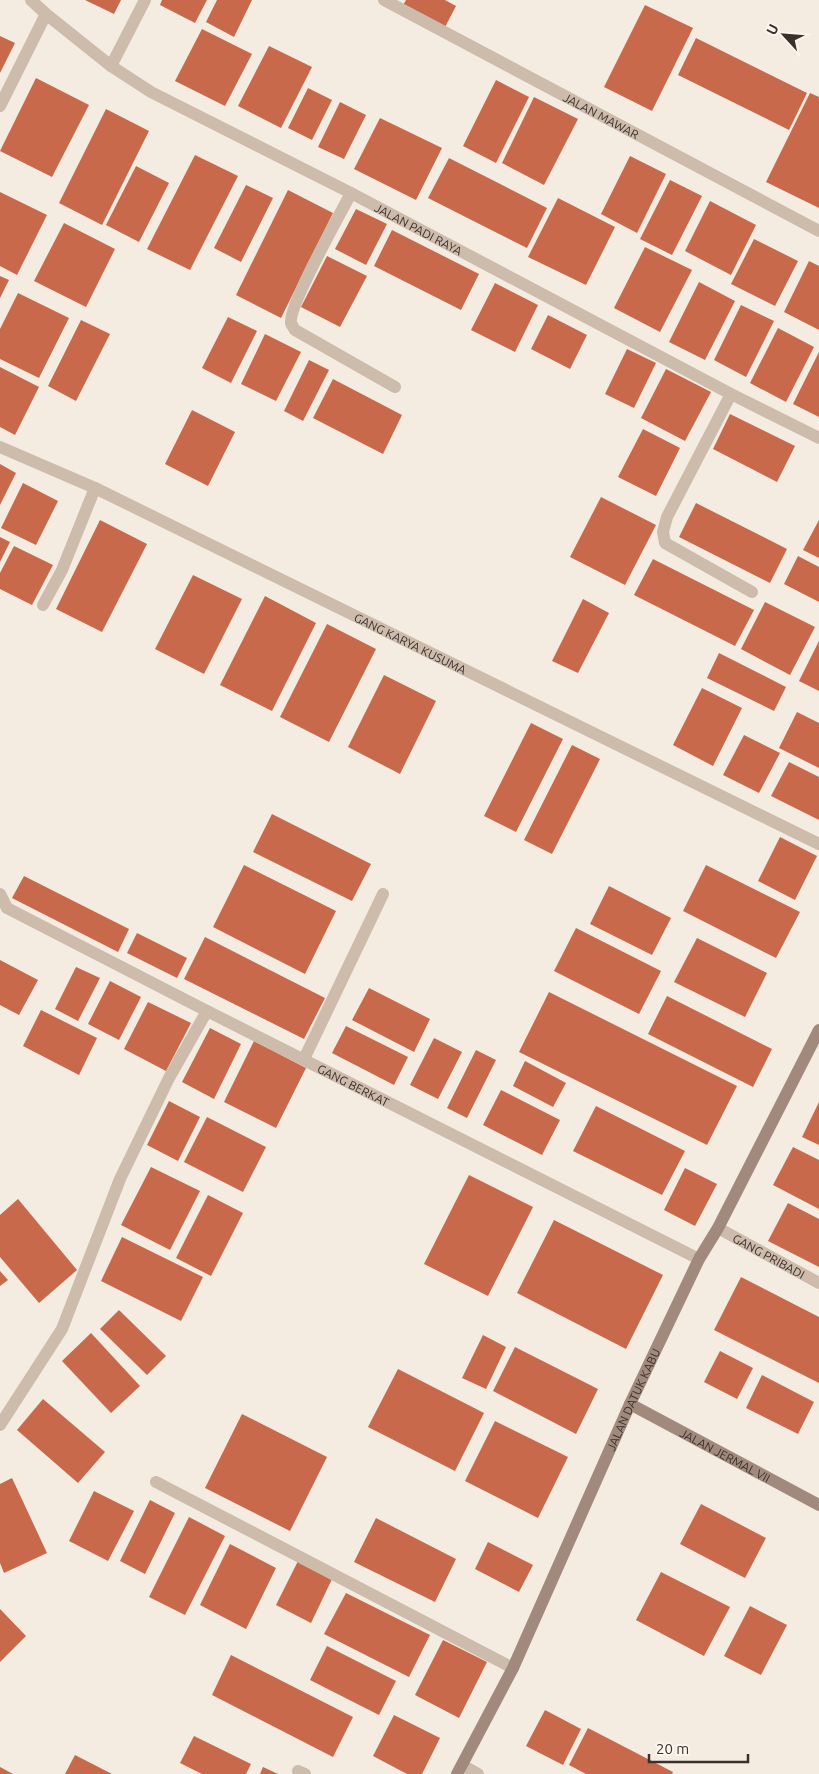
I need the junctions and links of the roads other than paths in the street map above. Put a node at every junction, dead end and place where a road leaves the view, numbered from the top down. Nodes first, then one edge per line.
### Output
1 (31, 0) edge
2 (145, 0) edge
3 (384, 0) edge
4 (46, 14) junction
5 (111, 66) junction
6 (0, 106) edge
7 (351, 193) junction
8 (819, 231) edge
9 (395, 387) dead end
10 (731, 394) junction
11 (819, 438) edge
12 (0, 447) edge
13 (95, 488) junction
14 (752, 592) dead end
15 (43, 605) dead end
16 (819, 844) edge
17 (0, 894) edge
18 (383, 894) dead end
19 (3, 911) edge
20 (207, 1011) junction
21 (819, 1030) edge
22 (304, 1059) junction
23 (718, 1228) junction
24 (700, 1259) junction
25 (819, 1283) edge
26 (630, 1404) junction
27 (0, 1425) edge
28 (156, 1482) dead end
29 (819, 1504) edge
30 (513, 1668) junction
31 (460, 1769) edge
32 (478, 1774) edge

1 - 4 street, JALAN PADI RAYA
2 - 5 street
3 - 8 street, JALAN MAWAR
4 - 5 street, JALAN PADI RAYA
4 - 6 street
5 - 7 street, JALAN PADI RAYA
7 - 9 street
7 - 10 street, JALAN PADI RAYA
10 - 11 street, JALAN PADI RAYA
10 - 14 street
12 - 13 street, GANG KARYA KUSUMA
13 - 15 street
13 - 16 street, GANG KARYA KUSUMA
17 - 19 street
18 - 22 street
19 - 20 street, GANG BERKAT
20 - 22 street, GANG BERKAT
20 - 27 street
21 - 23 street, JALAN DATUK KABU
22 - 24 street, GANG BERKAT
23 - 24 street, JALAN DATUK KABU
23 - 25 street, GANG PRIBADI
24 - 26 street, JALAN DATUK KABU
26 - 29 street, JALAN JERMAL VII
26 - 30 street, JALAN DATUK KABU
28 - 30 street
30 - 31 street, JALAN DATUK KABU
31 - 32 street

